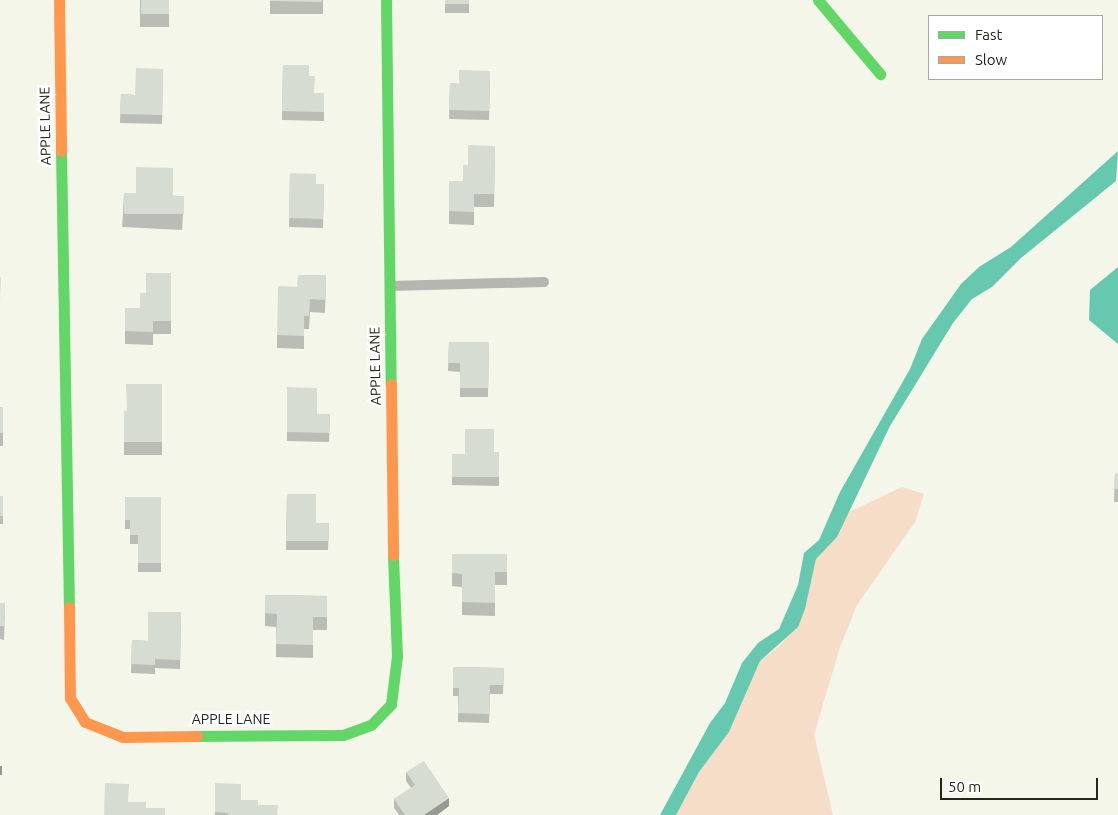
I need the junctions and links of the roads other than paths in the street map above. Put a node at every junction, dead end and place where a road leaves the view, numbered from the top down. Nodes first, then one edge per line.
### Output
1 (58, 0) edge
2 (386, 0) edge
3 (818, 0) edge
4 (880, 74) dead end
5 (544, 282) dead end
6 (389, 286) junction

1 - 6 street, APPLE LANE
2 - 6 street, APPLE LANE
3 - 4 street
5 - 6 lane

